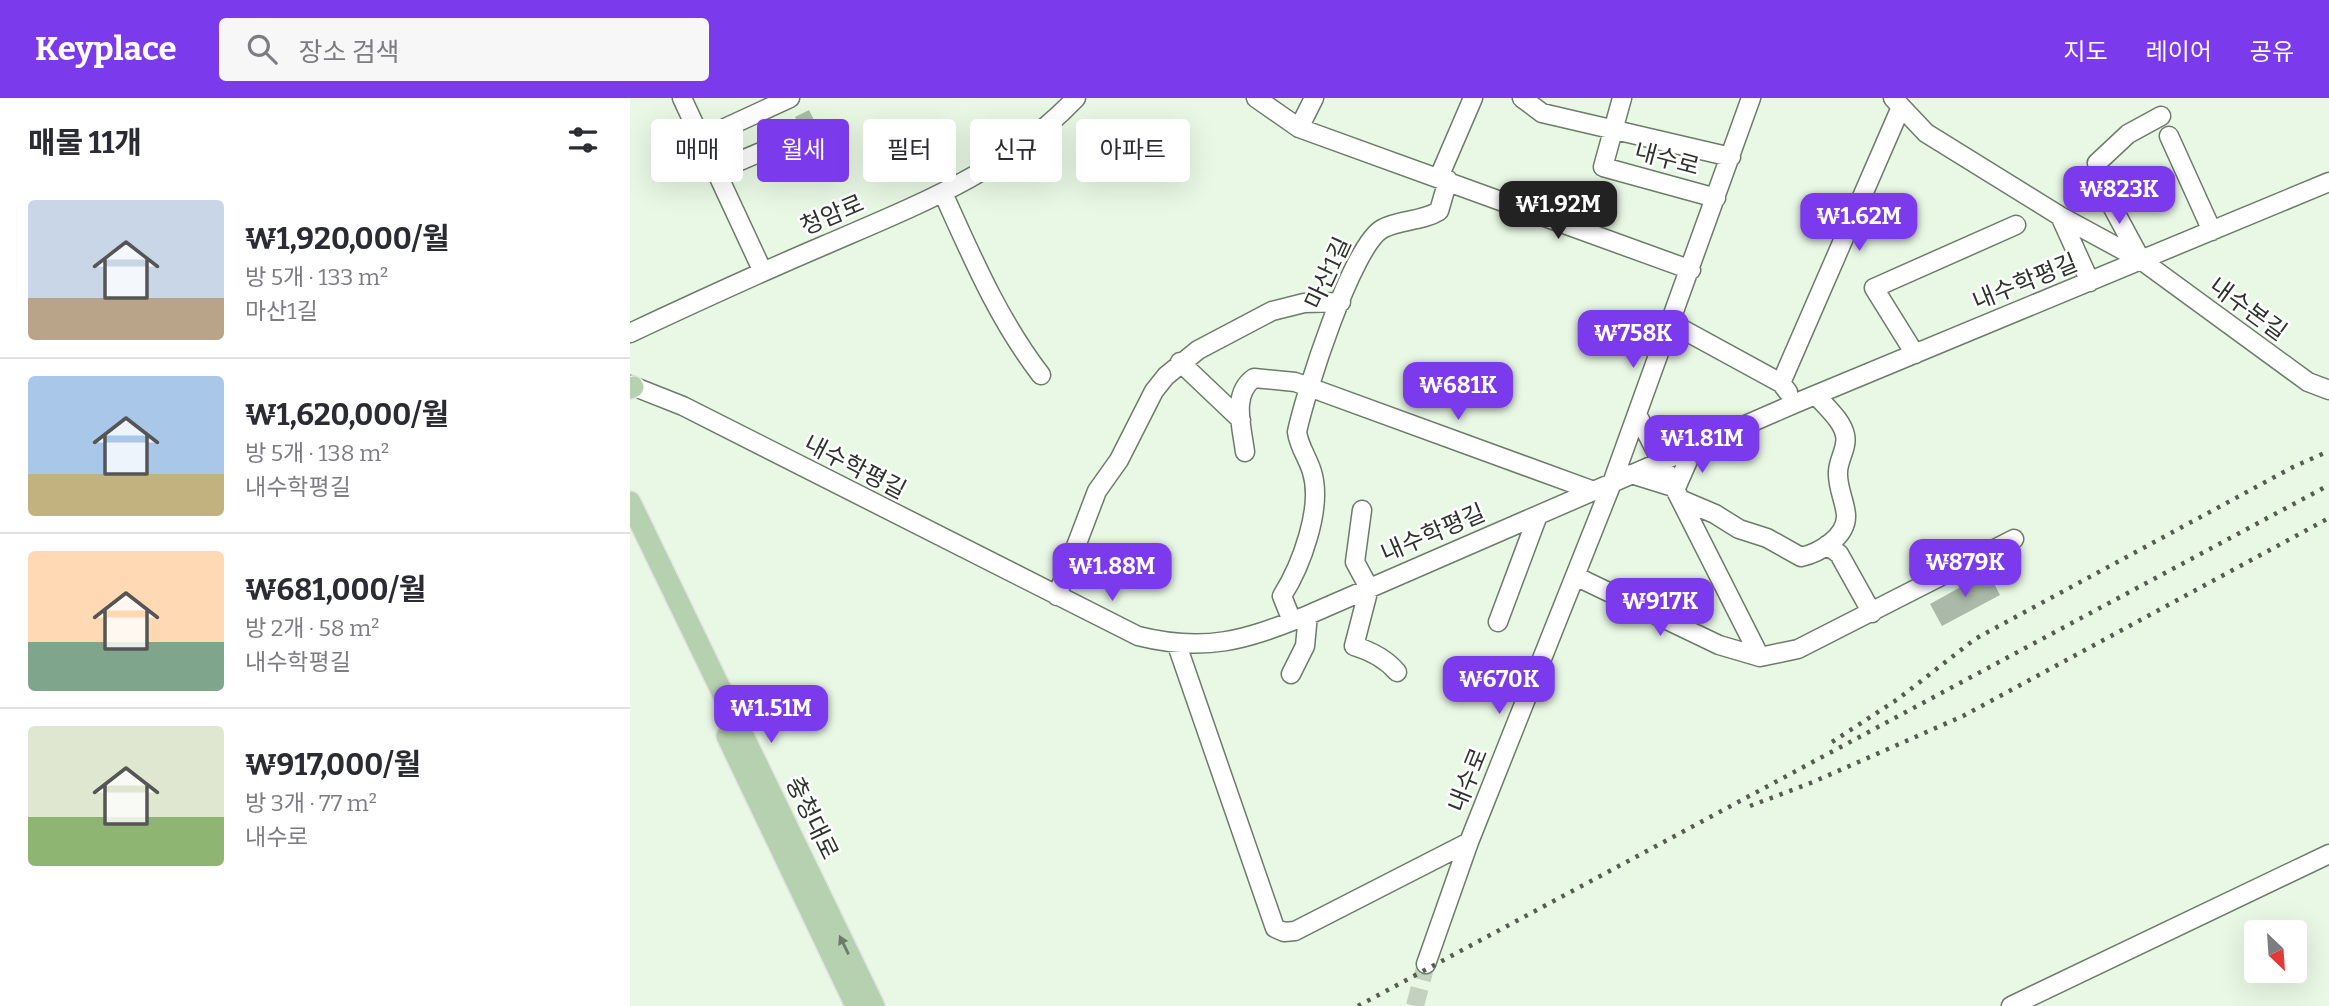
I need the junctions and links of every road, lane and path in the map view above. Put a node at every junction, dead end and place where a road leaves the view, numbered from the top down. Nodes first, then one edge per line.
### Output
1 (682, 98) edge
2 (789, 98) edge
3 (1076, 98) edge
4 (1256, 98) edge
5 (1314, 98) edge
6 (1473, 98) edge
7 (1522, 98) edge
8 (1622, 98) edge
9 (1750, 98) edge
10 (1897, 102) edge
11 (2161, 116) dead end
12 (692, 119) edge
13 (743, 119) edge
14 (1299, 128) junction
15 (1614, 129) junction
16 (2169, 136) dead end
17 (1731, 157) junction
18 (1443, 178) junction
19 (721, 182) edge
20 (2329, 182) edge
21 (943, 193) junction
22 (1716, 198) junction
23 (2060, 216) junction
24 (2015, 225) dead end
25 (2212, 230) junction
26 (2141, 260) junction
27 (1691, 270) junction
28 (763, 272) junction
29 (2090, 282) junction
30 (1340, 302) junction
31 (1671, 323) junction
32 (630, 333) edge
33 (1915, 354) junction
34 (1180, 362) junction
35 (1041, 375) dead end
36 (1782, 383) junction
37 (631, 387) edge
38 (2327, 388) edge
39 (1310, 389) junction
40 (1816, 396) junction
41 (1796, 403) junction
42 (1637, 414) junction
43 (1241, 420) junction
44 (1648, 433) junction
45 (1694, 447) junction
46 (1245, 452) dead end
47 (1662, 460) junction
48 (1631, 474) junction
49 (1612, 483) junction
50 (1594, 491) junction
51 (1679, 494) junction
52 (630, 502) edge
53 (1362, 510) dead end
54 (1538, 515) junction
55 (630, 532) edge
56 (2014, 539) dead end
57 (1827, 545) junction
58 (1575, 576) junction
59 (1369, 587) junction
60 (1057, 596) junction
61 (1872, 613) junction
62 (1300, 618) junction
63 (1498, 622) dead end
64 (1177, 645) junction
65 (1760, 657) junction
66 (1397, 672) dead end
67 (1291, 674) dead end
68 (1469, 842) junction
69 (2329, 854) edge
70 (1426, 964) tunnel mouth
71 (856, 1006) edge
72 (874, 1006) edge
73 (2011, 1006) edge

1 - 12 street
2 - 13 street
3 - 21 street, 청암로
4 - 14 street
5 - 14 street
6 - 18 street
7 - 15 street
8 - 15 street
9 - 17 street, 내수로
10 - 23 street, 내수본길
10 - 36 street
11 - 26 street, 내수본길
14 - 18 street
15 - 17 street
15 - 22 street, 내수로
16 - 25 street
17 - 22 street, 내수로
18 - 27 street
18 - 30 street, 마산1길
19 - 28 street
20 - 25 street, 내수학평길
21 - 28 street, 청암로
21 - 35 street
22 - 27 street, 내수로
23 - 26 street, 내수본길
23 - 29 street
24 - 33 street
25 - 26 street, 내수학평길
26 - 29 street, 내수학평길
26 - 38 street, 내수본길
27 - 31 street, 내수로
28 - 32 street, 청암로
29 - 33 street, 내수학평길
30 - 34 street
30 - 39 street, 마산1길
31 - 36 street
31 - 42 street, 내수로
33 - 40 street, 내수학평길
34 - 43 street
34 - 60 street
36 - 41 street
37 - 60 street, 내수학평길
39 - 43 street
39 - 50 street
39 - 62 street
40 - 41 street, 내수학평길
40 - 57 street
41 - 45 street, 내수학평길
42 - 44 street
42 - 49 street, 내수로
43 - 46 street
44 - 45 street
44 - 47 street
45 - 47 street, 내수학평길
45 - 51 street
47 - 48 street, 내수학평길
47 - 51 street
48 - 49 street, 내수학평길
48 - 51 street
49 - 50 street, 내수학평길
49 - 58 street, 내수로
50 - 54 street, 내수학평길
51 - 57 street
51 - 65 street
72 -> 52 main road, 충청대로
53 - 59 street
54 - 59 street, 내수학평길
54 - 63 street
55 - 71 main road, 충청대로
56 - 61 street
57 - 61 street
58 - 65 street
58 - 68 street, 내수로
59 - 62 street, 내수학평길
59 - 66 street
60 - 64 street, 내수학평길
61 - 65 street
62 - 64 street, 내수학평길
62 - 67 street
64 - 68 street
68 - 70 street, 내수로
69 - 73 street

